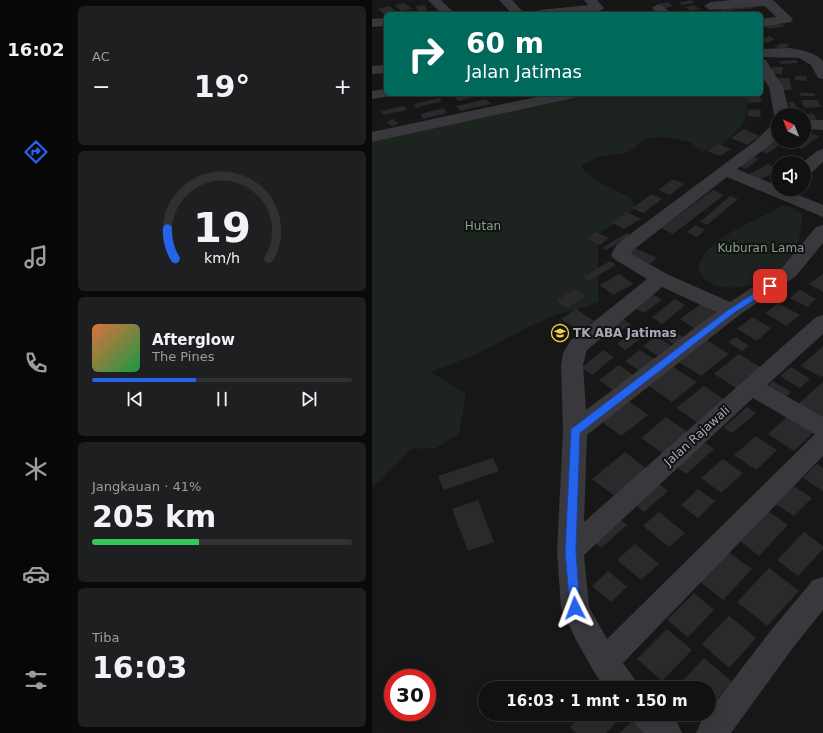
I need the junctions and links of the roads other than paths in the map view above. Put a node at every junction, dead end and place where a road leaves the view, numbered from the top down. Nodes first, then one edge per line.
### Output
1 (434, 0) edge
2 (505, 0) edge
3 (706, 3) edge
4 (596, 7) edge
5 (447, 12) edge
6 (515, 12) edge
7 (556, 12) edge
8 (718, 12) edge
9 (384, 22) edge
10 (372, 23) edge
11 (763, 23) edge
12 (763, 43) edge
13 (776, 52) junction
14 (763, 53) edge
15 (763, 66) edge
16 (384, 69) edge
17 (372, 70) edge
18 (823, 75) edge
19 (384, 93) edge
20 (372, 95) edge
21 (498, 96) edge
22 (558, 96) edge
23 (506, 107) junction
24 (781, 108) edge
25 (811, 124) edge
26 (823, 125) edge
27 (771, 135) edge
28 (372, 137) edge
29 (823, 154) edge
30 (811, 164) edge
31 (725, 170) junction
32 (771, 188) edge
33 (790, 196) edge
34 (823, 212) edge
35 (823, 231) edge
36 (660, 278) junction
37 (731, 312) junction
38 (823, 322) edge
39 (752, 387) junction
40 (823, 428) edge
41 (575, 431) junction
42 (823, 441) edge
43 (570, 551) junction
44 (823, 589) edge
45 (604, 662) junction
46 (618, 681) edge
47 (654, 721) edge
48 (666, 733) edge
49 (712, 733) edge

1 - 5 street
2 - 6 street
3 - 8 street
3 - 11 street
4 - 7 street
9 - 10 street
12 - 13 street
13 - 14 street
13 - 18 street
15 - 24 street
16 - 17 street
19 - 20 street
21 - 23 street
22 - 23 street
23 - 28 street
25 - 26 street
27 - 31 street
29 - 30 street
31 - 32 street
31 - 36 street
33 - 34 street
35 - 37 street
36 - 37 street
36 - 41 street
37 - 41 street
38 - 39 street, Jalan Rajawali
39 - 40 street
39 - 43 street, Jalan Rajawali
41 - 43 street
42 - 45 street
43 - 45 street
44 - 49 street
45 - 46 street
47 - 48 street

